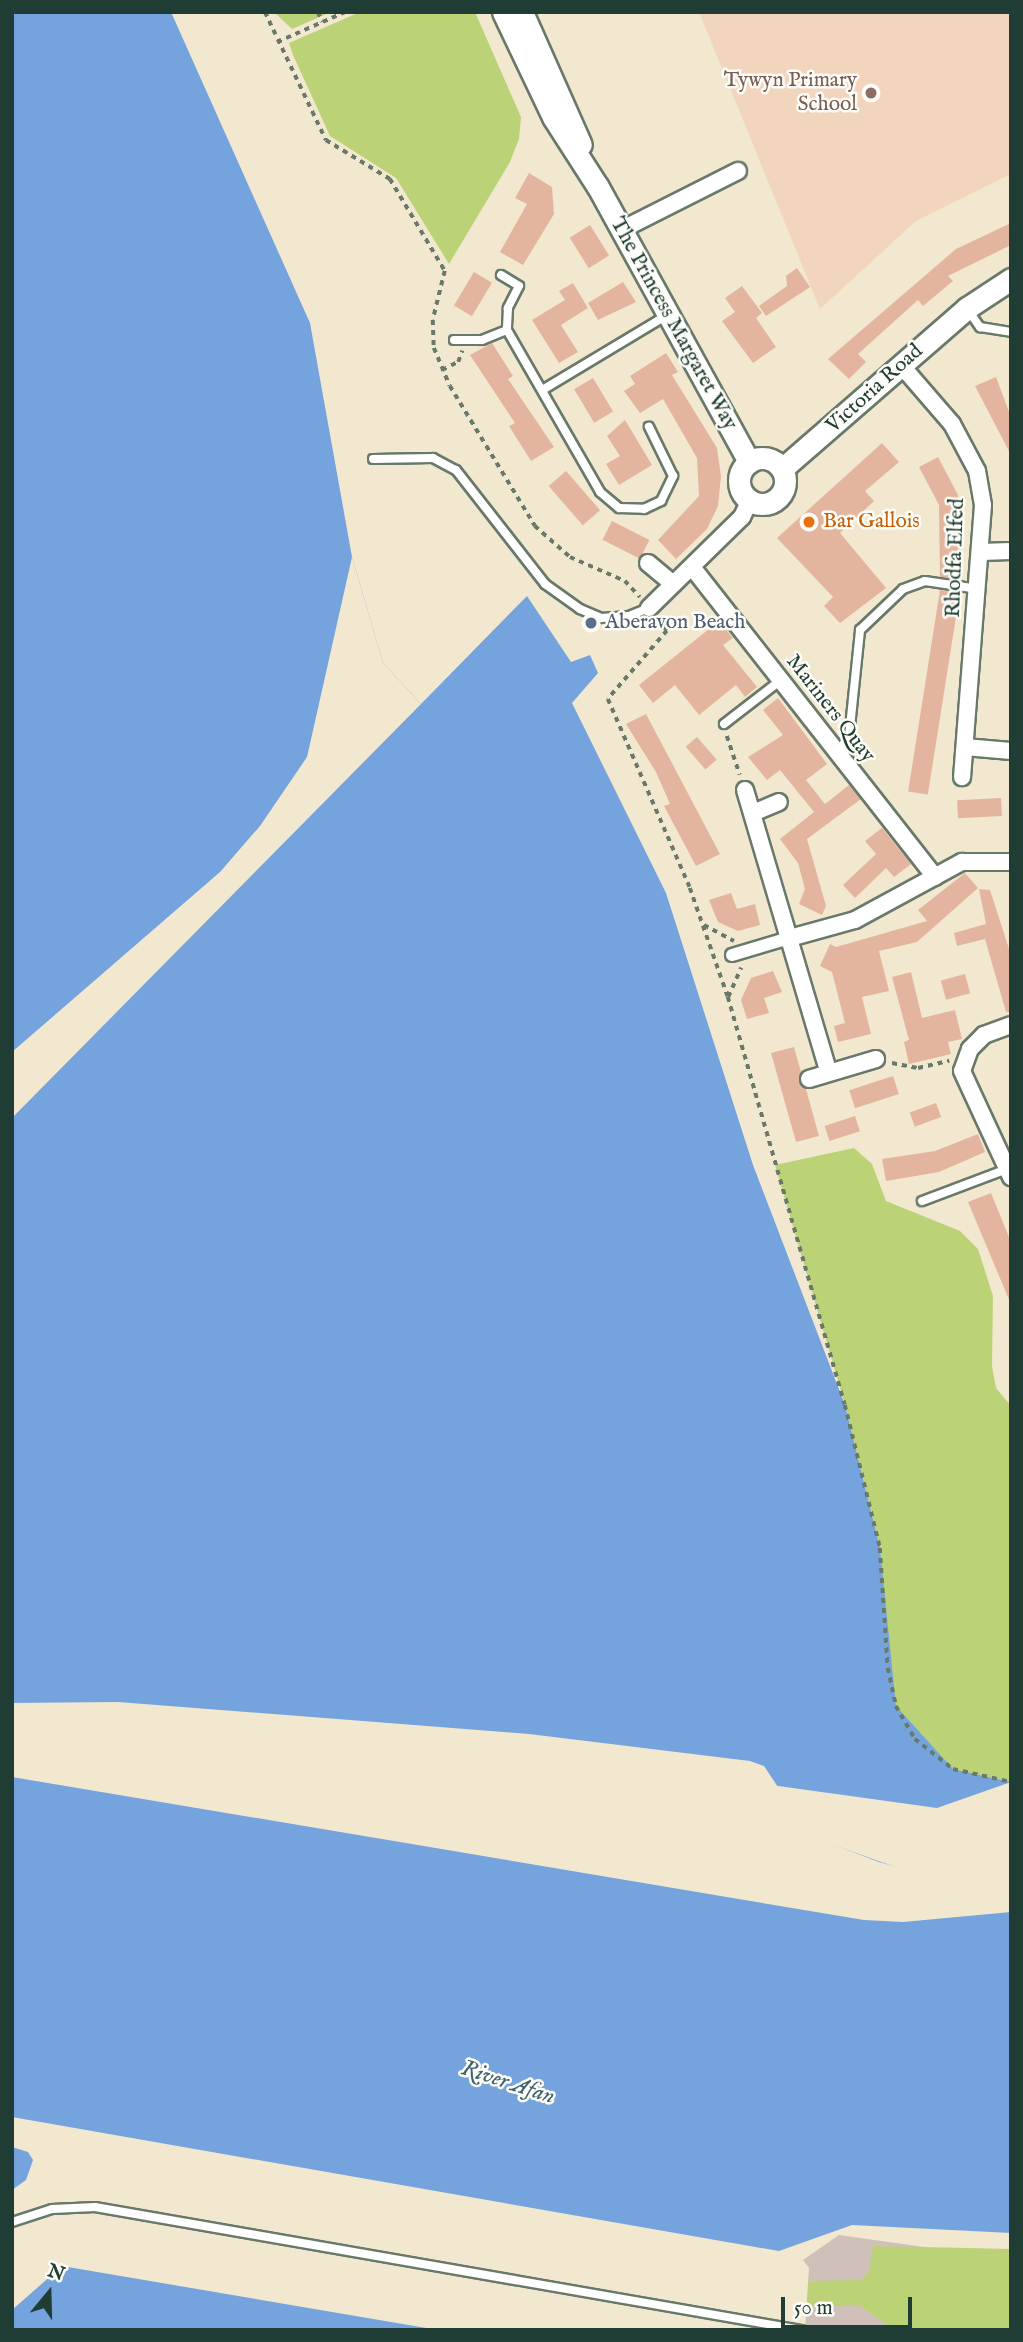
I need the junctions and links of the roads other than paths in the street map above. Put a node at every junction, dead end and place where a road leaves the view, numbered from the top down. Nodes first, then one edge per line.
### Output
1 (503, 12) edge
2 (523, 12) edge
3 (738, 171) dead end
4 (598, 187) junction
5 (621, 230) junction
6 (500, 275) dead end
7 (1011, 279) edge
8 (967, 308) junction
9 (667, 315) junction
10 (507, 330) junction
11 (1011, 332) edge
12 (454, 340) dead end
13 (901, 365) junction
14 (544, 389) junction
15 (649, 427) dead end
16 (373, 458) dead end
17 (749, 461) junction
18 (783, 468) junction
19 (749, 502) junction
20 (1011, 551) edge
21 (981, 552) junction
22 (648, 563) dead end
23 (692, 567) junction
24 (673, 584) junction
25 (978, 589) junction
26 (649, 608) joint
27 (781, 680) junction
28 (723, 724) road end
29 (965, 747) junction
30 (838, 751) junction
31 (1011, 751) edge
32 (961, 777) dead end
33 (745, 790) road end
34 (779, 802) dead end
35 (752, 813) junction
36 (1011, 862) edge
37 (935, 877) junction
38 (786, 939) junction
39 (732, 955) dead end
40 (1011, 1025) edge
41 (876, 1059) road end
42 (828, 1071) junction
43 (809, 1079) dead end
44 (1009, 1173) edge
45 (922, 1201) dead end
46 (12, 2222) edge
47 (802, 2330) edge

1 - 4 street, The Princess Margaret Way
2 - 4 street, The Princess Margaret Way
3 - 5 street
4 - 5 street, The Princess Margaret Way
5 - 9 street, The Princess Margaret Way
6 - 10 lane
7 - 8 street, Victoria Road
8 - 11 lane
8 - 13 street, Victoria Road
9 - 14 lane
9 - 17 street, The Princess Margaret Way
10 - 12 lane
10 - 14 lane
13 - 18 street, Victoria Road
13 - 21 street, Rhodfa Elfed
14 - 15 lane
16 - 26 lane
17 - 18 street
17 - 19 street
18 - 19 street
19 - 23 street
20 - 21 street
21 - 25 street, Rhodfa Elfed
22 - 24 street
23 - 24 street
23 - 27 street, Mariners Quay
24 - 26 street
25 - 29 street, Rhodfa Elfed
25 - 30 lane
27 - 28 lane
27 - 30 street, Mariners Quay
29 - 31 street
29 - 32 street, Rhodfa Elfed
30 - 37 street, Mariners Quay
33 - 35 street
34 - 35 street
35 - 38 street
36 - 37 street
37 - 38 street
38 - 39 street
38 - 42 street
40 - 44 street
41 - 42 street
42 - 43 street
44 - 45 lane
46 - 47 lane

